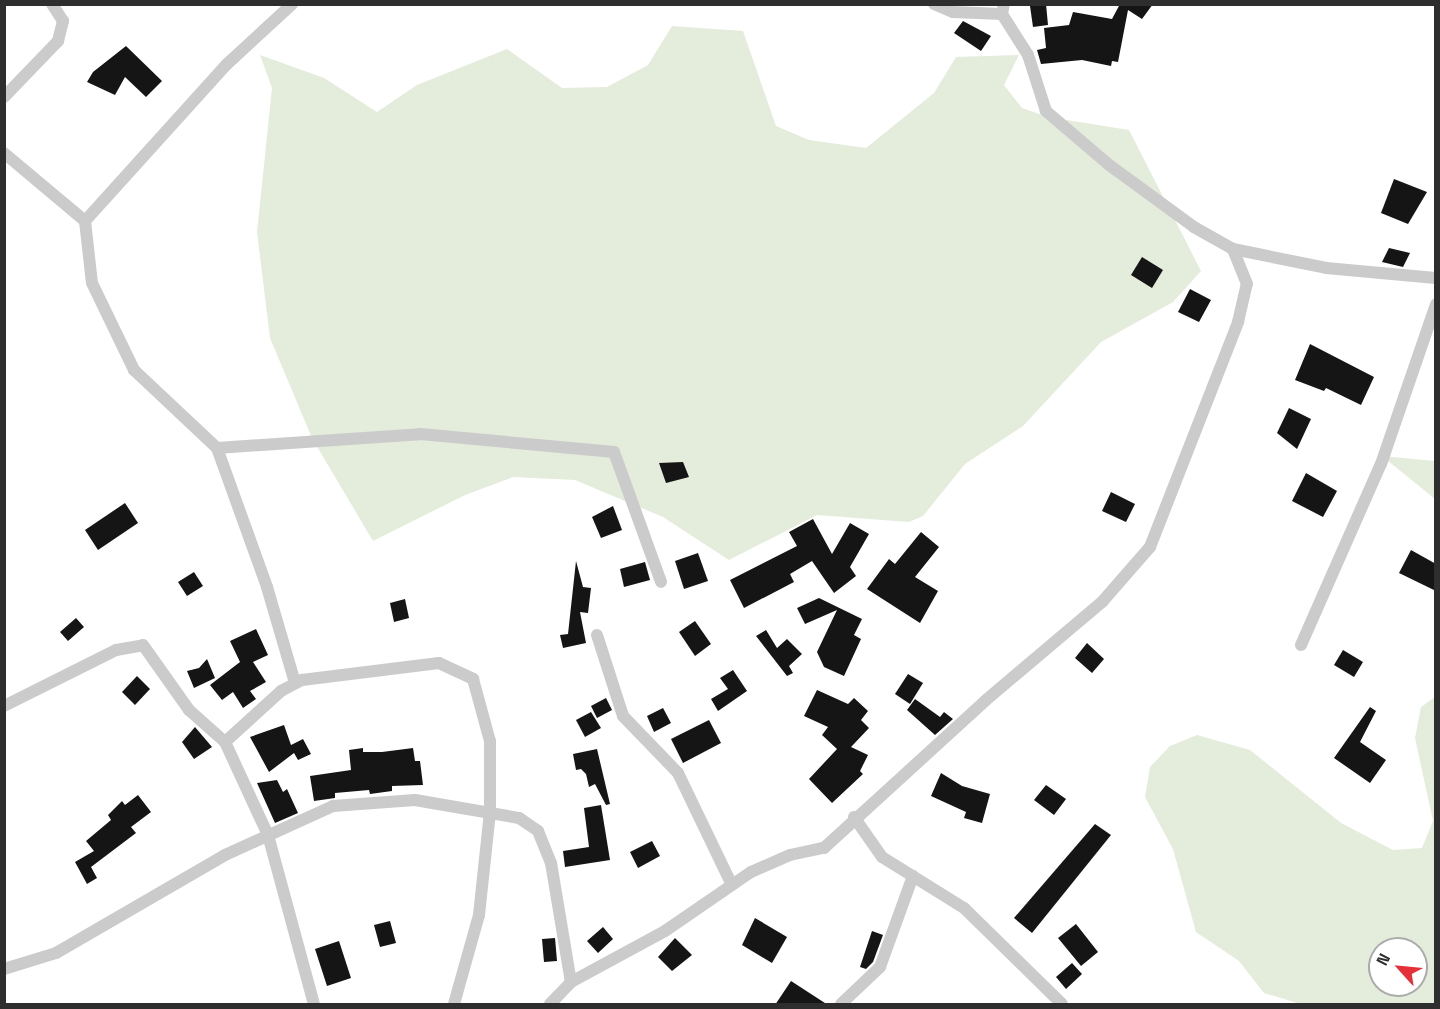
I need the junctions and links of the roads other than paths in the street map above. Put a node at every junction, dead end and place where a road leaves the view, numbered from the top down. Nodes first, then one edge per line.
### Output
1 (52, 4) edge
2 (292, 4) edge
3 (934, 4) edge
4 (1003, 9) edge
5 (4, 98) edge
6 (4, 153) edge
7 (85, 221) junction
8 (1233, 249) junction
9 (1436, 278) edge
10 (1436, 304) edge
11 (217, 448) junction
12 (661, 582) dead end
13 (597, 635) dead end
14 (1300, 645) dead end
15 (295, 683) junction
16 (4, 706) edge
17 (225, 742) junction
18 (490, 812) junction
19 (854, 817) junction
20 (268, 834) junction
21 (913, 876) junction
22 (732, 885) junction
23 (4, 969) edge
24 (571, 982) junction
25 (1060, 1004) edge
26 (314, 1005) edge
27 (454, 1005) edge
28 (550, 1005) edge
29 (841, 1005) edge

1 - 5 street
2 - 7 street
3 - 4 street
4 - 8 street
6 - 7 street
7 - 11 street
8 - 9 street
8 - 19 street
10 - 14 street
11 - 12 street
11 - 15 street
13 - 22 street
15 - 17 street
15 - 18 street
16 - 17 street
17 - 20 street
18 - 20 street
18 - 24 street
18 - 27 street
19 - 21 street
19 - 22 street
20 - 23 street
20 - 26 street
21 - 25 street
21 - 29 street
22 - 24 street
24 - 28 street

